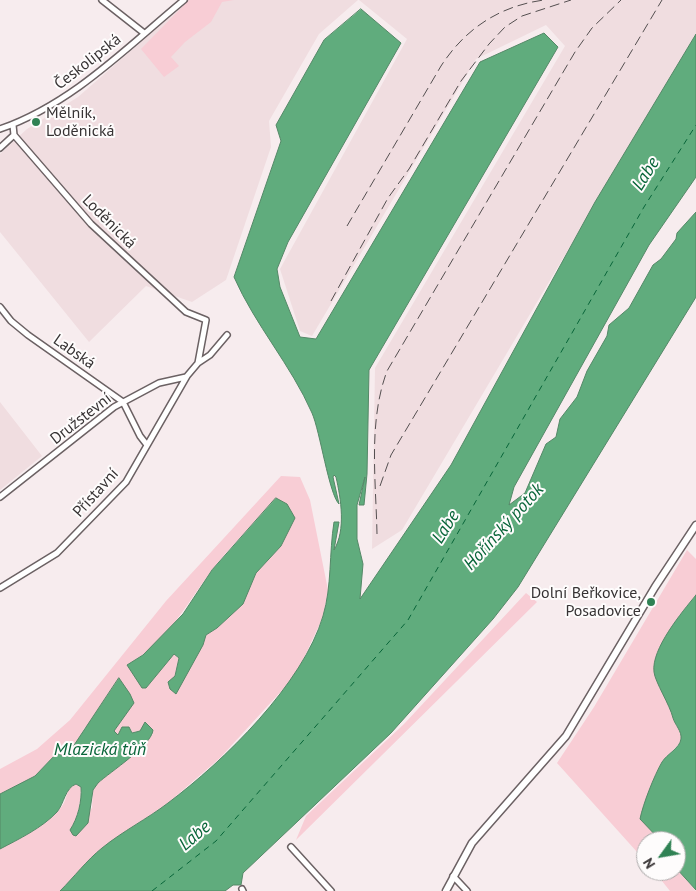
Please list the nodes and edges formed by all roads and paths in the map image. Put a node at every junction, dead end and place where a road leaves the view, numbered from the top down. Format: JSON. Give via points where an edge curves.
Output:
{"nodes":[{"id":1,"x":102,"y":0,"type":"edge"},
{"id":2,"x":184,"y":0,"type":"edge"},
{"id":3,"x":144,"y":33,"type":"junction"},
{"id":4,"x":13,"y":125,"type":"junction"},
{"id":5,"x":0,"y":129,"type":"edge"},
{"id":6,"x":14,"y":135,"type":"junction"},
{"id":7,"x":0,"y":148,"type":"edge"},
{"id":8,"x":0,"y":307,"type":"edge"},
{"id":9,"x":227,"y":335,"type":"dead end"},
{"id":10,"x":198,"y":363,"type":"junction"},
{"id":11,"x":186,"y":376,"type":"junction"},
{"id":12,"x":123,"y":402,"type":"junction"},
{"id":13,"x":147,"y":445,"type":"junction"},
{"id":14,"x":0,"y":497,"type":"edge"},
{"id":15,"x":696,"y":525,"type":"edge"},
{"id":16,"x":0,"y":588,"type":"edge"},
{"id":17,"x":292,"y":847,"type":"dead end"},
{"id":18,"x":452,"y":876,"type":"junction"},
{"id":19,"x":331,"y":891,"type":"edge"},
{"id":20,"x":446,"y":891,"type":"edge"},
{"id":21,"x":467,"y":891,"type":"edge"}],
"edges":[{"from":1,"to":3,"type":"street"},
{"from":2,"to":3,"type":"street","name":"Českolipská"},
{"from":3,"to":4,"type":"street","name":"Českolipská","via":[[81,87]]},
{"from":4,"to":5,"type":"street","name":"Českolipská"},
{"from":4,"to":6,"type":"street"},
{"from":6,"to":7,"type":"street"},
{"from":6,"to":10,"type":"street","name":"Loděnická","via":[[90,224],[186,312],[206,320]]},
{"from":8,"to":12,"type":"street","name":"Labská","via":[[28,335]]},
{"from":9,"to":10,"type":"street","name":"Přístavní","via":[[210,355]]},
{"from":10,"to":11,"type":"street","name":"Přístavní"},
{"from":11,"to":12,"type":"street","name":"Družstevní","via":[[159,383]]},
{"from":11,"to":13,"type":"street","name":"Přístavní"},
{"from":12,"to":13,"type":"street","name":"Labská"},
{"from":12,"to":14,"type":"street","name":"Družstevní"},
{"from":13,"to":16,"type":"street","name":"Přístavní","via":[[126,482],[58,553]]},
{"from":15,"to":18,"type":"street","via":[[566,736],[472,843]]},
{"from":17,"to":19,"type":"street"},
{"from":18,"to":20,"type":"street"},
{"from":18,"to":21,"type":"street"}]}
